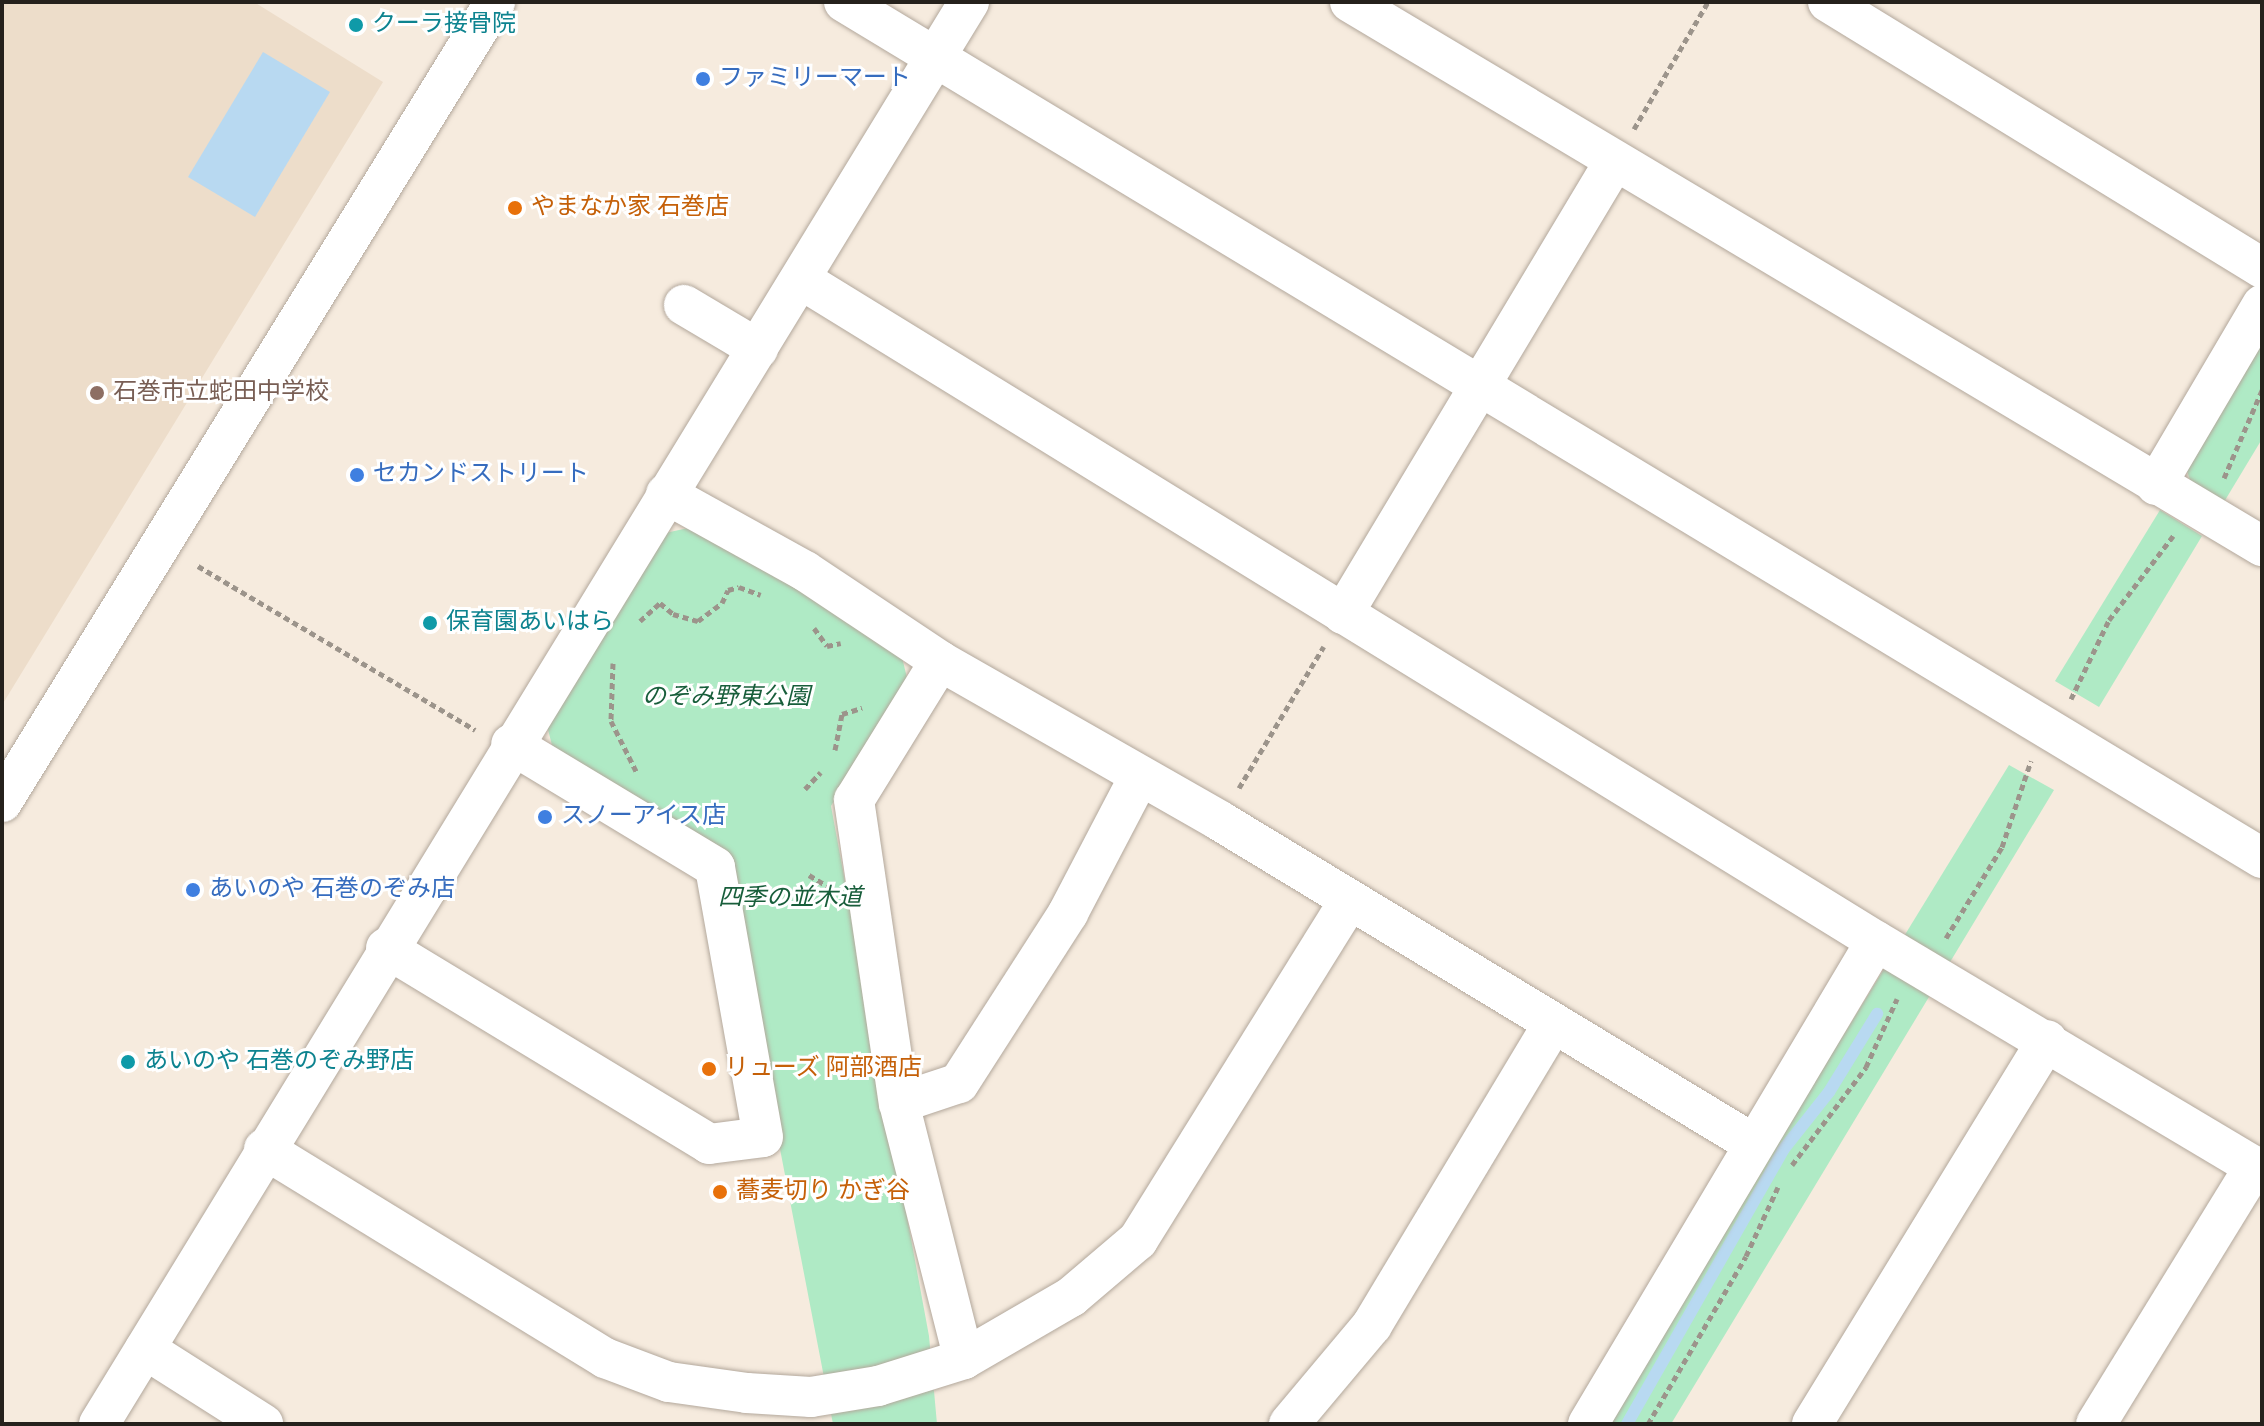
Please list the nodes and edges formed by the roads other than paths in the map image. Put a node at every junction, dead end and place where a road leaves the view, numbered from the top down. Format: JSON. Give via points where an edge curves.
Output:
{"nodes":[{"id":1,"x":495,"y":2,"type":"edge"},
{"id":2,"x":844,"y":2,"type":"edge"},
{"id":3,"x":969,"y":2,"type":"edge"},
{"id":4,"x":1350,"y":2,"type":"edge"},
{"id":5,"x":1828,"y":2,"type":"edge"},
{"id":6,"x":933,"y":60,"type":"junction"},
{"id":7,"x":1614,"y":162,"type":"junction"},
{"id":8,"x":2262,"y":268,"type":"edge"},
{"id":9,"x":802,"y":280,"type":"junction"},
{"id":10,"x":684,"y":305,"type":"dead end"},
{"id":11,"x":2262,"y":305,"type":"edge"},
{"id":12,"x":758,"y":349,"type":"junction"},
{"id":13,"x":1479,"y":388,"type":"junction"},
{"id":14,"x":2156,"y":485,"type":"junction"},
{"id":15,"x":666,"y":494,"type":"junction"},
{"id":16,"x":2262,"y":546,"type":"edge"},
{"id":17,"x":1343,"y":614,"type":"junction"},
{"id":18,"x":940,"y":661,"type":"junction"},
{"id":19,"x":497,"y":739,"type":"junction"},
{"id":20,"x":1139,"y":777,"type":"junction"},
{"id":21,"x":2,"y":802,"type":"edge"},
{"id":22,"x":2262,"y":858,"type":"edge"},
{"id":23,"x":1348,"y":903,"type":"junction"},
{"id":24,"x":1876,"y":941,"type":"junction"},
{"id":25,"x":386,"y":948,"type":"junction"},
{"id":26,"x":1553,"y":1024,"type":"junction"},
{"id":27,"x":2047,"y":1040,"type":"junction"},
{"id":28,"x":899,"y":1103,"type":"junction"},
{"id":29,"x":1752,"y":1143,"type":"junction"},
{"id":30,"x":264,"y":1149,"type":"junction"},
{"id":31,"x":2258,"y":1168,"type":"edge"},
{"id":32,"x":145,"y":1349,"type":"junction"},
{"id":33,"x":964,"y":1359,"type":"junction"},
{"id":34,"x":813,"y":1410,"type":"edge"},
{"id":35,"x":99,"y":1424,"type":"edge"},
{"id":36,"x":263,"y":1424,"type":"edge"},
{"id":37,"x":1289,"y":1424,"type":"edge"},
{"id":38,"x":1588,"y":1424,"type":"edge"},
{"id":39,"x":1812,"y":1424,"type":"edge"},
{"id":40,"x":2096,"y":1424,"type":"edge"}],
"edges":[{"from":1,"to":21,"type":"street"},
{"from":2,"to":6,"type":"street"},
{"from":3,"to":6,"type":"street"},
{"from":4,"to":7,"type":"street"},
{"from":5,"to":8,"type":"street"},
{"from":6,"to":9,"type":"street"},
{"from":6,"to":13,"type":"street"},
{"from":7,"to":13,"type":"street"},
{"from":7,"to":14,"type":"street"},
{"from":9,"to":12,"type":"street"},
{"from":9,"to":17,"type":"street"},
{"from":10,"to":12,"type":"street"},
{"from":11,"to":14,"type":"street"},
{"from":12,"to":15,"type":"street"},
{"from":13,"to":17,"type":"street"},
{"from":13,"to":22,"type":"street"},
{"from":14,"to":16,"type":"street"},
{"from":15,"to":18,"type":"street","via":[[805,571]]},
{"from":15,"to":19,"type":"street"},
{"from":17,"to":24,"type":"street"},
{"from":18,"to":20,"type":"street"},
{"from":18,"to":28,"type":"street","via":[[854,800]]},
{"from":19,"to":25,"type":"street"},
{"from":19,"to":25,"type":"street","via":[[715,867],[763,1137],[709,1144]]},
{"from":20,"to":23,"type":"street","via":[[1220,821]]},
{"from":20,"to":28,"type":"street","via":[[1068,913],[959,1083]]},
{"from":23,"to":26,"type":"street"},
{"from":23,"to":33,"type":"street","via":[[1138,1240],[1071,1297]]},
{"from":24,"to":27,"type":"street"},
{"from":24,"to":29,"type":"street"},
{"from":25,"to":30,"type":"street"},
{"from":26,"to":29,"type":"street"},
{"from":26,"to":37,"type":"street","via":[[1372,1325]]},
{"from":27,"to":31,"type":"street"},
{"from":27,"to":39,"type":"street"},
{"from":28,"to":33,"type":"street"},
{"from":29,"to":38,"type":"street"},
{"from":30,"to":32,"type":"street"},
{"from":30,"to":34,"type":"street","via":[[540,1323],[605,1358],[669,1382]]},
{"from":31,"to":40,"type":"street"},
{"from":32,"to":35,"type":"street"},
{"from":32,"to":36,"type":"street"},
{"from":33,"to":34,"type":"street"}]}
